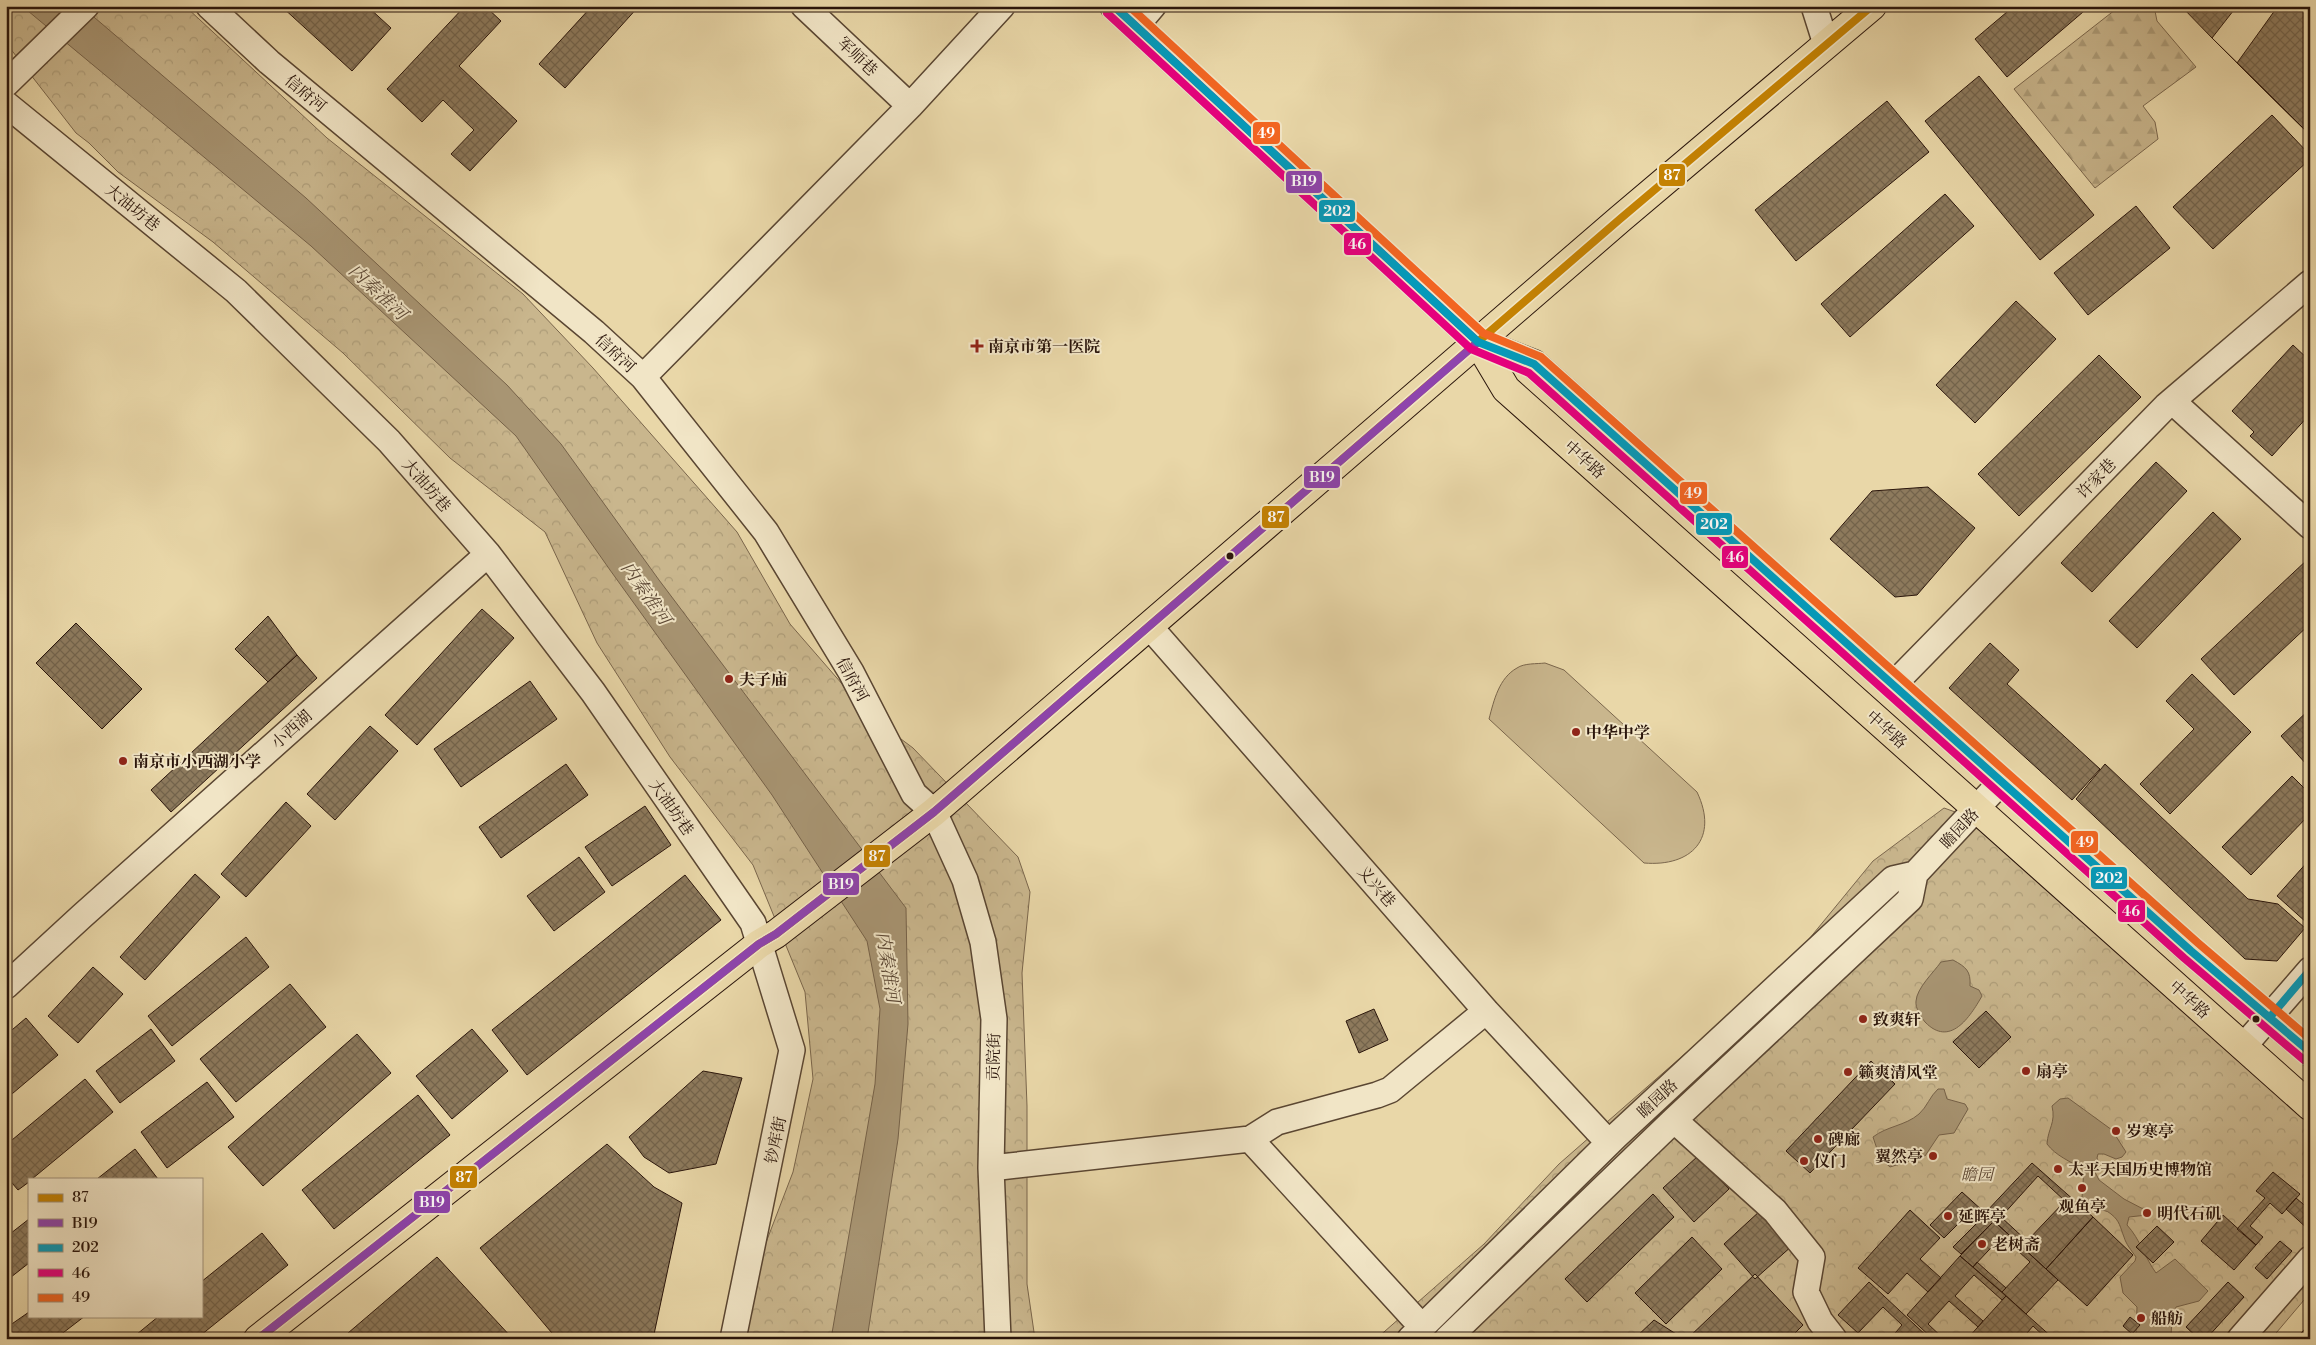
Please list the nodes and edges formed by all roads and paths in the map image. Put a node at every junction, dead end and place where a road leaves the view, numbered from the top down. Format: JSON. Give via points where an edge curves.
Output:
{"nodes":[{"id":1,"x":86,"y":6,"type":"edge"},
{"id":2,"x":209,"y":6,"type":"edge"},
{"id":3,"x":804,"y":6,"type":"edge"},
{"id":4,"x":1002,"y":6,"type":"edge"},
{"id":5,"x":1114,"y":6,"type":"edge"},
{"id":6,"x":1814,"y":6,"type":"edge"},
{"id":7,"x":1872,"y":6,"type":"edge"},
{"id":8,"x":1145,"y":16,"type":"edge"},
{"id":9,"x":1826,"y":44,"type":"junction"},
{"id":10,"x":14,"y":77,"type":"edge"},
{"id":11,"x":6,"y":104,"type":"edge"},
{"id":12,"x":910,"y":106,"type":"junction"},
{"id":13,"x":2310,"y":283,"type":"edge"},
{"id":14,"x":1478,"y":342,"type":"junction"},
{"id":15,"x":643,"y":377,"type":"junction"},
{"id":16,"x":2172,"y":401,"type":"junction"},
{"id":17,"x":2310,"y":526,"type":"edge"},
{"id":18,"x":488,"y":554,"type":"junction"},
{"id":19,"x":1149,"y":626,"type":"junction"},
{"id":20,"x":1894,"y":684,"type":"junction"},
{"id":21,"x":2002,"y":781,"type":"junction"},
{"id":22,"x":914,"y":794,"type":"joint"},
{"id":23,"x":934,"y":812,"type":"junction"},
{"id":24,"x":1916,"y":874,"type":"junction"},
{"id":25,"x":768,"y":939,"type":"junction"},
{"id":26,"x":2310,"y":970,"type":"edge"},
{"id":27,"x":6,"y":986,"type":"edge"},
{"id":28,"x":1486,"y":1011,"type":"junction"},
{"id":29,"x":2270,"y":1017,"type":"junction"},
{"id":30,"x":2244,"y":1047,"type":"junction"},
{"id":31,"x":2310,"y":1052,"type":"edge"},
{"id":32,"x":2310,"y":1106,"type":"edge"},
{"id":33,"x":1674,"y":1120,"type":"junction"},
{"id":34,"x":1250,"y":1139,"type":"junction"},
{"id":35,"x":1612,"y":1140,"type":"junction"},
{"id":36,"x":1635,"y":1158,"type":"junction"},
{"id":37,"x":1588,"y":1164,"type":"junction"},
{"id":38,"x":991,"y":1168,"type":"junction"},
{"id":39,"x":1607,"y":1185,"type":"junction"},
{"id":40,"x":2310,"y":1259,"type":"edge"},
{"id":41,"x":1416,"y":1333,"type":"edge"},
{"id":42,"x":258,"y":1339,"type":"edge"},
{"id":43,"x":733,"y":1339,"type":"edge"},
{"id":44,"x":998,"y":1339,"type":"edge"},
{"id":45,"x":1447,"y":1339,"type":"edge"},
{"id":46,"x":1834,"y":1339,"type":"edge"},
{"id":47,"x":2240,"y":1339,"type":"edge"}],
"edges":[{"from":1,"to":10,"type":"street"},
{"from":2,"to":15,"type":"street","name":"信府河","via":[[269,62],[594,332]]},
{"from":3,"to":12,"type":"street","name":"军师巷"},
{"from":4,"to":12,"type":"street"},
{"from":5,"to":8,"type":"main road","name":"中华路"},
{"from":6,"to":9,"type":"street"},
{"from":7,"to":9,"type":"main road"},
{"from":8,"to":14,"type":"main road","name":"中华路"},
{"from":9,"to":14,"type":"main road"},
{"from":11,"to":18,"type":"street","name":"大油坊巷","via":[[236,291],[388,442]]},
{"from":12,"to":15,"type":"street"},
{"from":13,"to":16,"type":"street","name":"许家巷"},
{"from":14,"to":19,"type":"main road"},
{"from":14,"to":20,"type":"main road","name":"中华路","via":[[1534,364]]},
{"from":14,"to":30,"type":"main road","name":"中华路","via":[[1506,388]]},
{"from":15,"to":22,"type":"street","name":"信府河","via":[[766,532],[851,672]]},
{"from":16,"to":17,"type":"street"},
{"from":16,"to":20,"type":"street","name":"许家巷"},
{"from":18,"to":25,"type":"street","name":"大油坊巷","via":[[609,716],[753,923]]},
{"from":18,"to":27,"type":"street","name":"小西湖"},
{"from":19,"to":23,"type":"main road"},
{"from":19,"to":28,"type":"street","name":"义兴巷"},
{"from":20,"to":21,"type":"main road","name":"中华路"},
{"from":21,"to":24,"type":"street","name":"瞻园路"},
{"from":21,"to":29,"type":"main road","name":"中华路"},
{"from":22,"to":23,"type":"street","name":"贡院街"},
{"from":23,"to":25,"type":"main road"},
{"from":23,"to":38,"type":"street","name":"贡院街","via":[[965,880],[983,942],[994,1019]]},
{"from":24,"to":33,"type":"street","name":"瞻园路","via":[[1910,899]]},
{"from":24,"to":35,"type":"street","name":"瞻园路","via":[[1893,879]]},
{"from":25,"to":42,"type":"main road"},
{"from":25,"to":43,"type":"street","name":"钞库街","via":[[792,1050]]},
{"from":26,"to":29,"type":"street"},
{"from":28,"to":34,"type":"street","via":[[1390,1090],[1277,1122]]},
{"from":28,"to":35,"type":"street","name":"义兴巷"},
{"from":29,"to":30,"type":"street"},
{"from":29,"to":31,"type":"main road","name":"中华路"},
{"from":30,"to":32,"type":"main road","name":"中华路"},
{"from":33,"to":36,"type":"street","name":"瞻园路"},
{"from":33,"to":46,"type":"street","via":[[1774,1211],[1812,1257],[1806,1292],[1820,1321]]},
{"from":34,"to":38,"type":"street"},
{"from":34,"to":41,"type":"street"},
{"from":35,"to":36,"type":"street","via":[[1611,1150],[1616,1158],[1623,1162]]},
{"from":35,"to":37,"type":"street","name":"瞻园路"},
{"from":36,"to":39,"type":"street","name":"瞻园路"},
{"from":37,"to":39,"type":"street","via":[[1599,1161],[1607,1165],[1612,1177]]},
{"from":37,"to":41,"type":"street","name":"瞻园路"},
{"from":38,"to":44,"type":"street","name":"贡院街"},
{"from":39,"to":45,"type":"street","name":"瞻园路"},
{"from":40,"to":47,"type":"street"}]}
